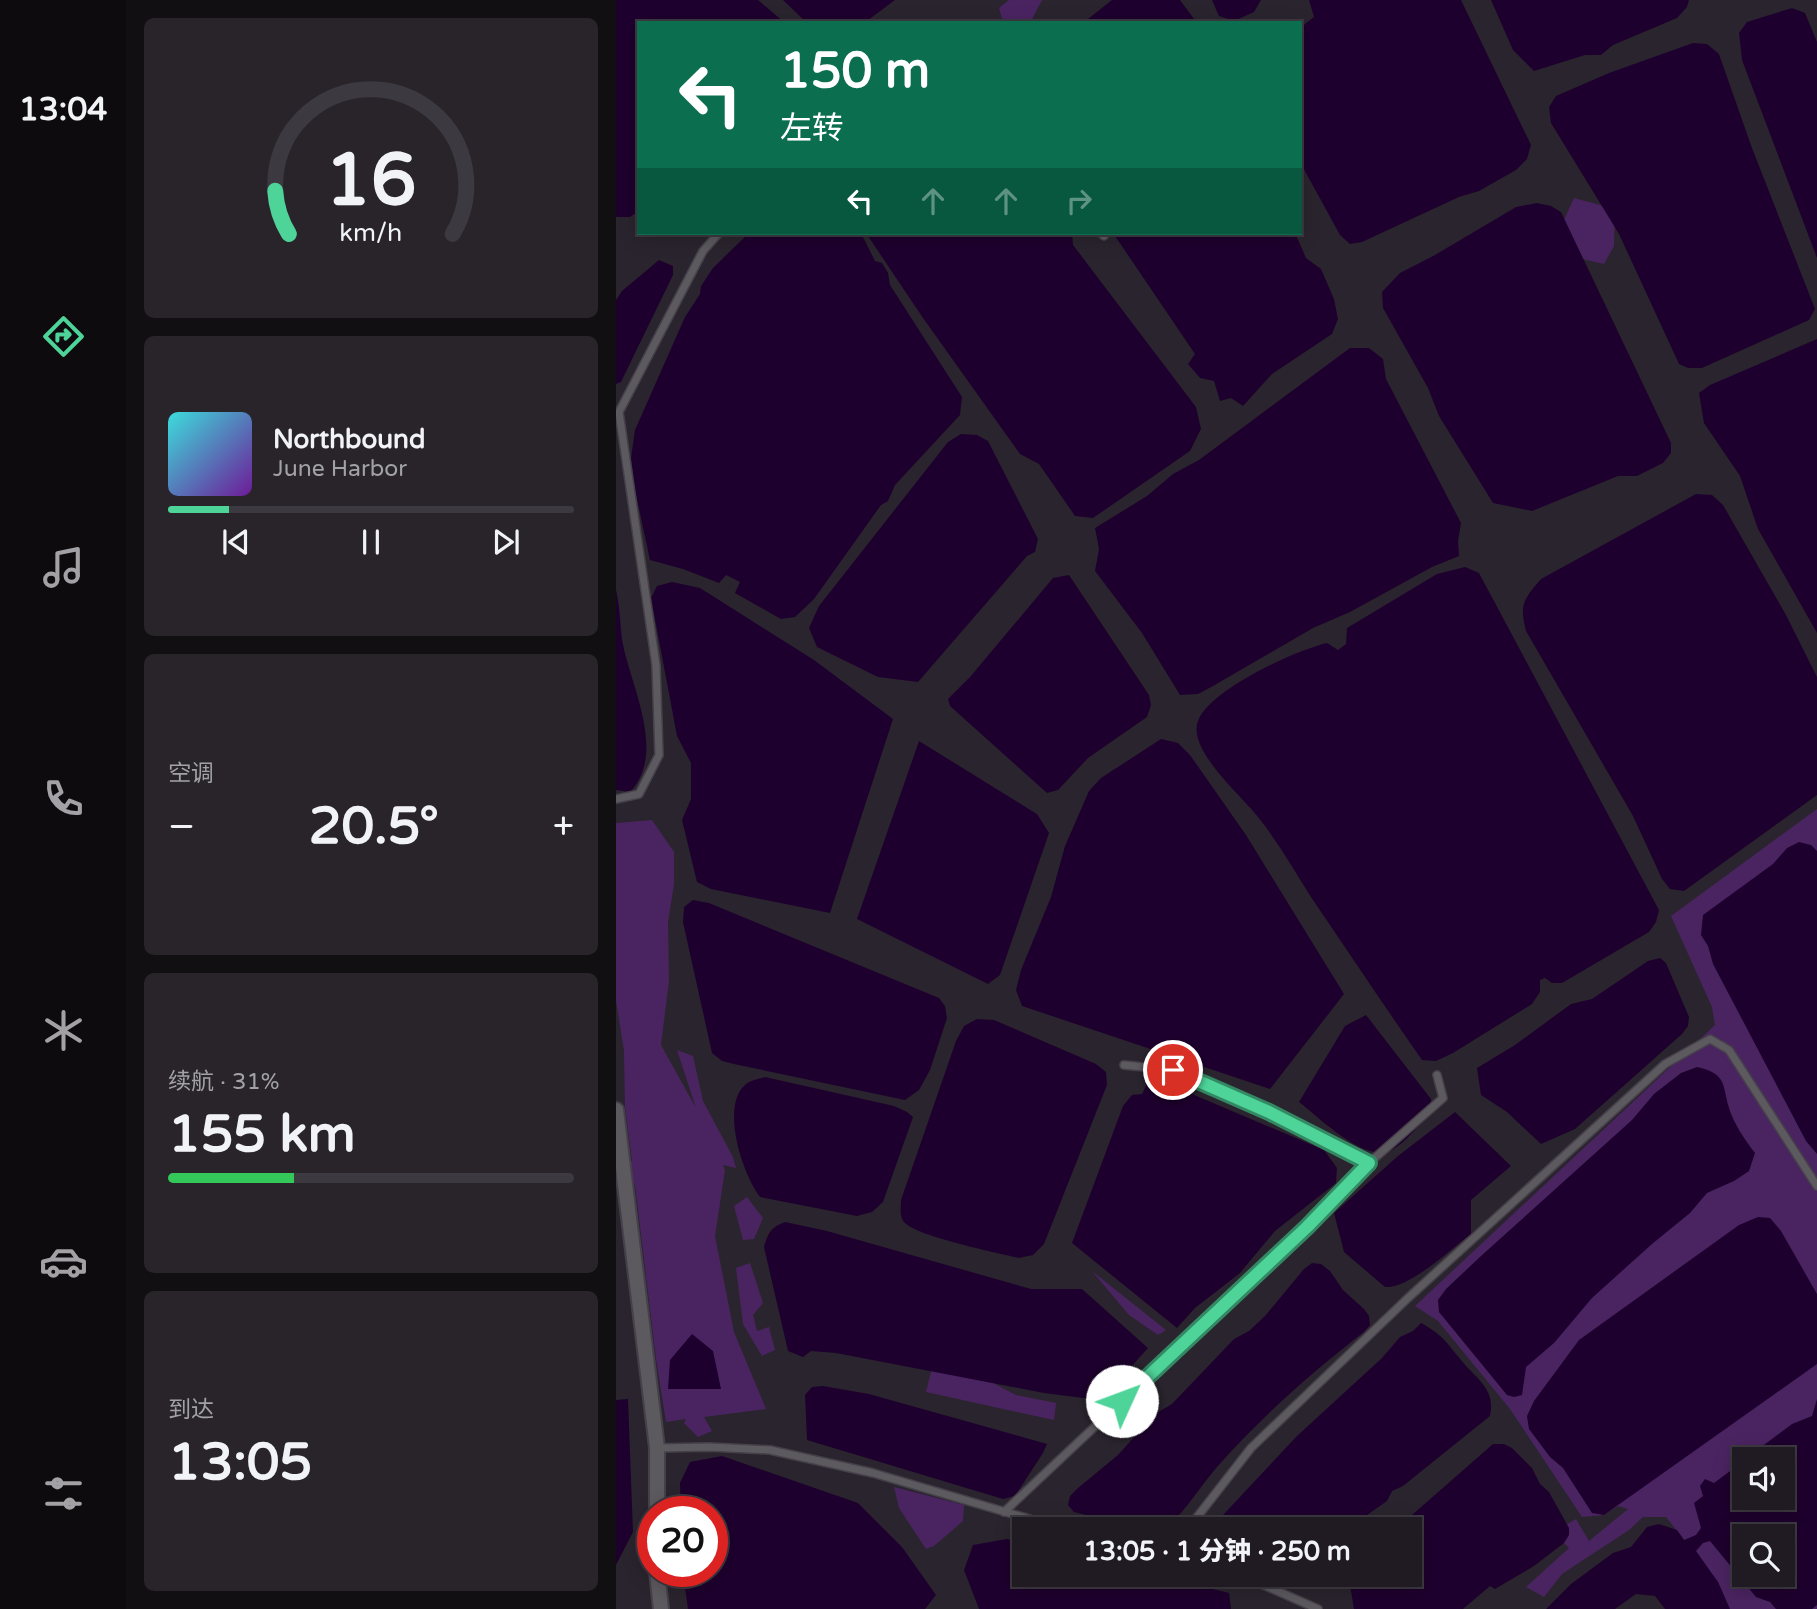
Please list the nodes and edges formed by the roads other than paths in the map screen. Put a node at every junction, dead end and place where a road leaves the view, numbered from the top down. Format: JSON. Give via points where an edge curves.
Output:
{"nodes":[{"id":1,"x":717,"y":235,"type":"edge"},
{"id":2,"x":616,"y":799,"type":"edge"},
{"id":3,"x":1124,"y":1065,"type":"dead end"},
{"id":4,"x":1437,"y":1075,"type":"dead end"},
{"id":5,"x":616,"y":1111,"type":"edge"},
{"id":6,"x":1369,"y":1163,"type":"junction"},
{"id":7,"x":1817,"y":1186,"type":"edge"},
{"id":8,"x":656,"y":1448,"type":"junction"},
{"id":9,"x":657,"y":1496,"type":"edge"},
{"id":10,"x":1004,"y":1512,"type":"junction"},
{"id":11,"x":1022,"y":1517,"type":"edge"},
{"id":12,"x":1197,"y":1517,"type":"edge"},
{"id":13,"x":659,"y":1587,"type":"edge"},
{"id":14,"x":1268,"y":1587,"type":"edge"},
{"id":15,"x":661,"y":1609,"type":"edge"},
{"id":16,"x":1318,"y":1609,"type":"edge"}],
"edges":[{"from":1,"to":2,"type":"lane","via":[[703,251],[620,412],[656,665],[659,755],[639,794]]},
{"from":3,"to":6,"type":"lane","via":[[1173,1070]]},
{"from":4,"to":6,"type":"lane","via":[[1443,1098]]},
{"from":5,"to":8,"type":"street"},
{"from":6,"to":10,"type":"lane"},
{"from":7,"to":12,"type":"lane","via":[[1729,1050],[1710,1038],[1665,1064],[1408,1298],[1251,1448]]},
{"from":8,"to":9,"type":"street"},
{"from":8,"to":10,"type":"lane","via":[[770,1450],[873,1473]]},
{"from":10,"to":11,"type":"lane"},
{"from":13,"to":15,"type":"street"},
{"from":14,"to":16,"type":"lane"}]}
